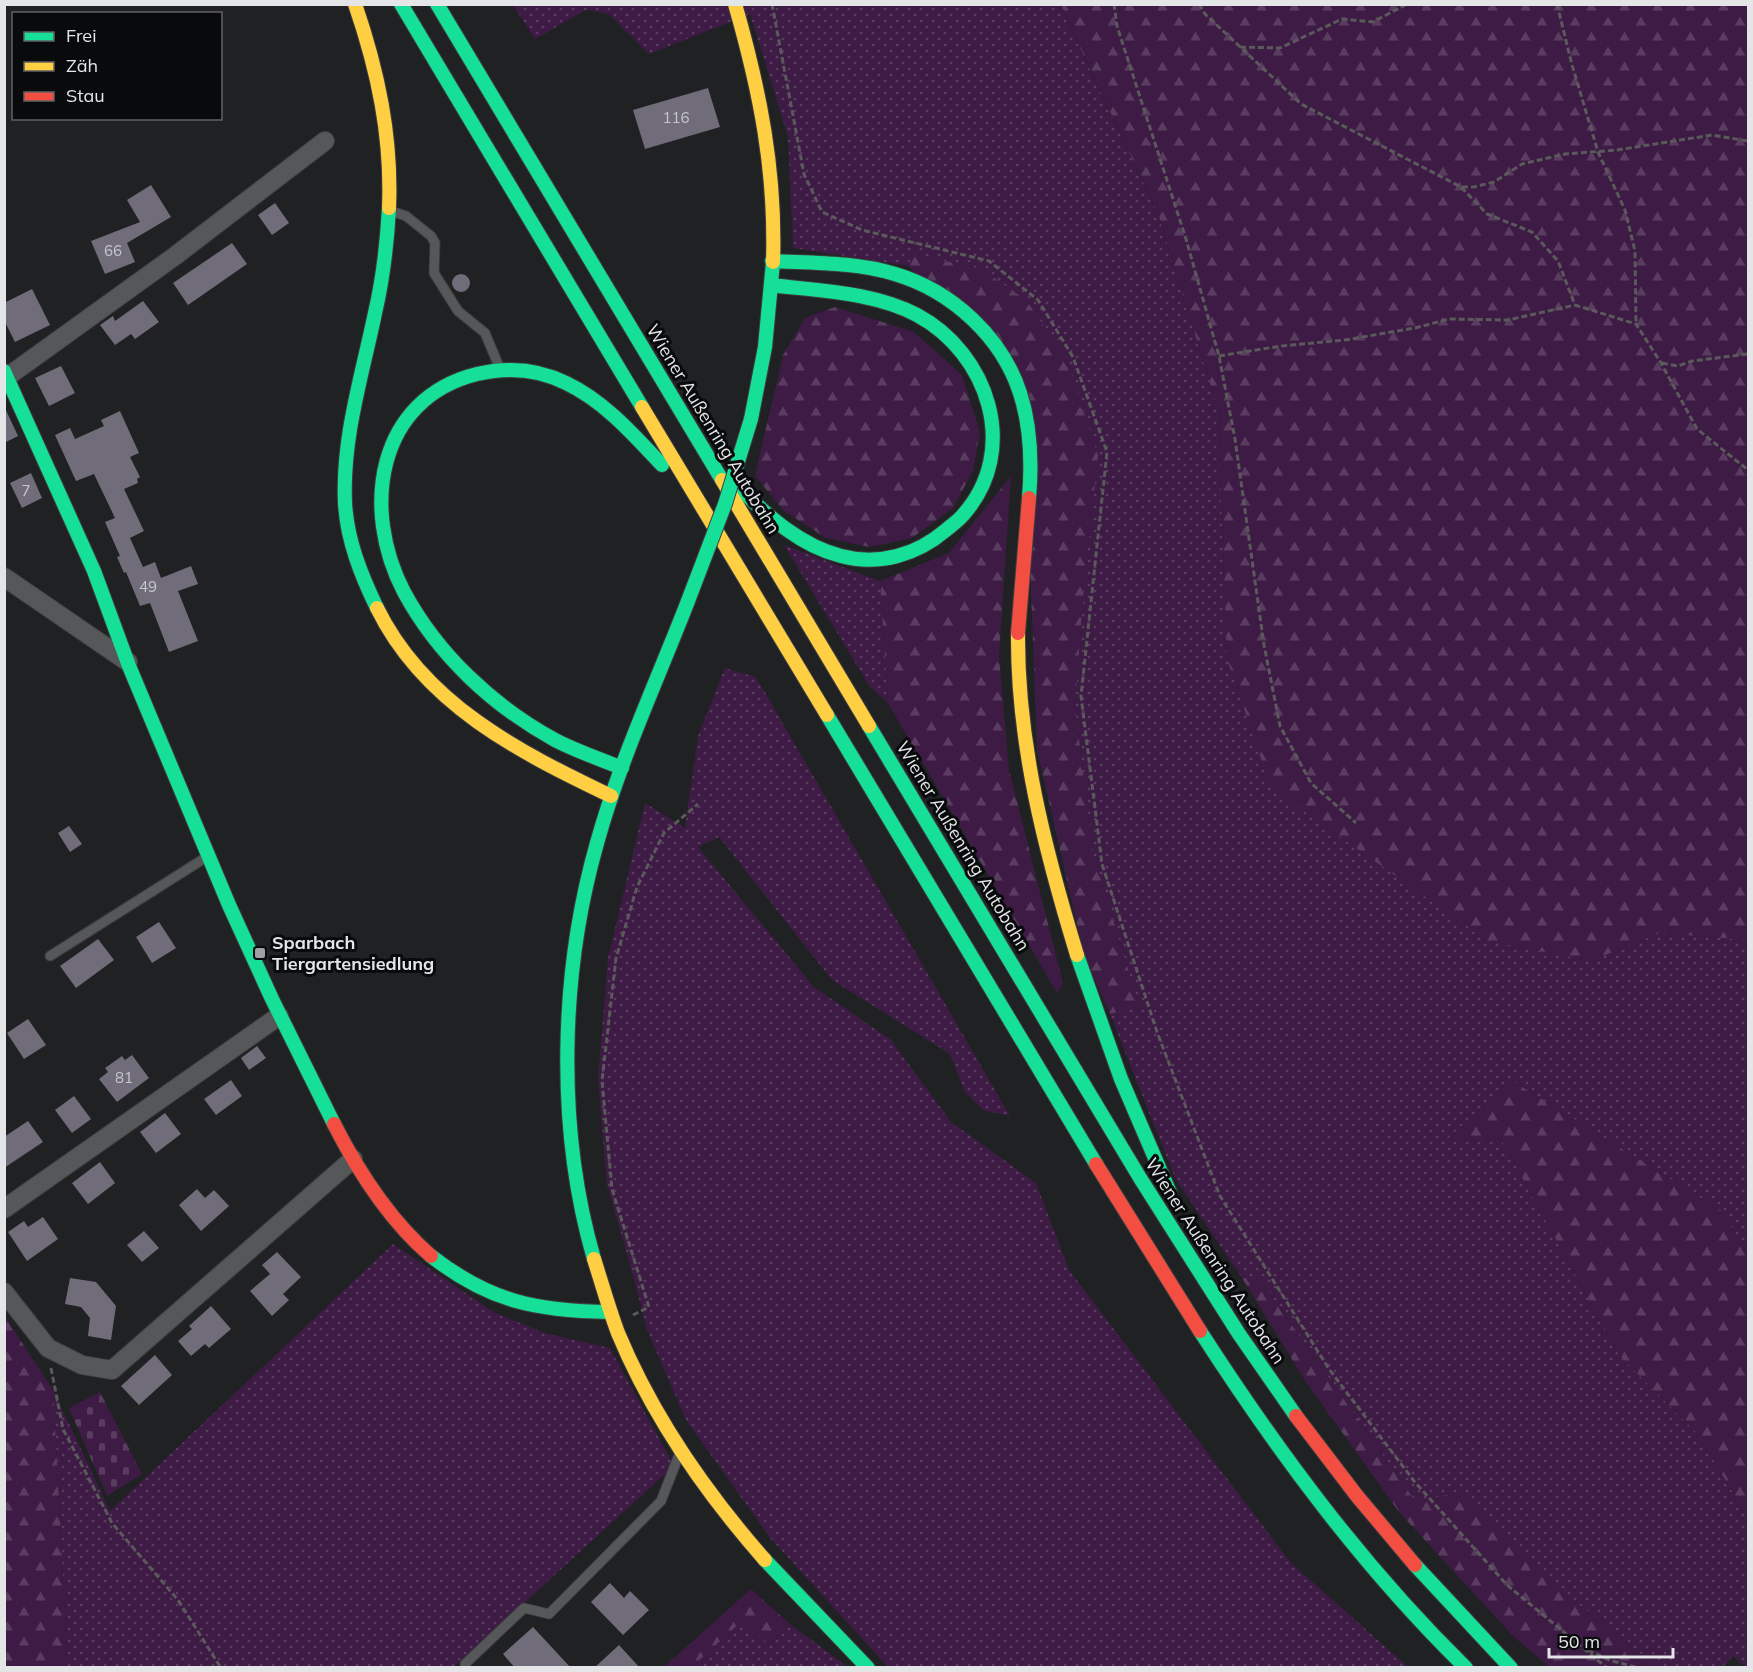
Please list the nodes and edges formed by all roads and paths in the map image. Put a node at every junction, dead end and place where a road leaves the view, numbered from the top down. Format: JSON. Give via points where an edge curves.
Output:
{"nodes":[{"id":1,"x":355,"y":4,"type":"edge"},
{"id":2,"x":401,"y":4,"type":"edge"},
{"id":3,"x":437,"y":4,"type":"edge"},
{"id":4,"x":735,"y":4,"type":"edge"},
{"id":5,"x":772,"y":4,"type":"edge"},
{"id":6,"x":1114,"y":4,"type":"edge"},
{"id":7,"x":1199,"y":4,"type":"edge"},
{"id":8,"x":1407,"y":4,"type":"edge"},
{"id":9,"x":1557,"y":4,"type":"edge"},
{"id":10,"x":1240,"y":47,"type":"junction"},
{"id":11,"x":325,"y":141,"type":"dead end"},
{"id":12,"x":1749,"y":141,"type":"edge"},
{"id":13,"x":1598,"y":152,"type":"junction"},
{"id":14,"x":1461,"y":187,"type":"junction"},
{"id":15,"x":390,"y":210,"type":"junction"},
{"id":16,"x":772,"y":261,"type":"junction"},
{"id":17,"x":771,"y":285,"type":"junction"},
{"id":18,"x":1575,"y":305,"type":"junction"},
{"id":19,"x":1636,"y":324,"type":"junction"},
{"id":20,"x":1749,"y":354,"type":"edge"},
{"id":21,"x":1219,"y":356,"type":"junction"},
{"id":22,"x":1661,"y":363,"type":"junction"},
{"id":23,"x":500,"y":369,"type":"junction"},
{"id":24,"x":6,"y":374,"type":"edge"},
{"id":25,"x":714,"y":464,"type":"junction"},
{"id":26,"x":1749,"y":470,"type":"edge"},
{"id":27,"x":700,"y":506,"type":"junction"},
{"id":28,"x":4,"y":576,"type":"edge"},
{"id":29,"x":128,"y":662,"type":"junction"},
{"id":30,"x":622,"y":768,"type":"junction"},
{"id":31,"x":611,"y":796,"type":"junction"},
{"id":32,"x":698,"y":804,"type":"dead end"},
{"id":33,"x":1356,"y":823,"type":"dead end"},
{"id":34,"x":206,"y":856,"type":"junction"},
{"id":35,"x":50,"y":956,"type":"dead end"},
{"id":36,"x":279,"y":1016,"type":"junction"},
{"id":37,"x":353,"y":1159,"type":"junction"},
{"id":38,"x":4,"y":1209,"type":"edge"},
{"id":39,"x":4,"y":1292,"type":"edge"},
{"id":40,"x":1219,"y":1304,"type":"junction"},
{"id":41,"x":610,"y":1312,"type":"junction"},
{"id":42,"x":48,"y":1348,"type":"junction"},
{"id":43,"x":681,"y":1450,"type":"junction"},
{"id":44,"x":1581,"y":1646,"type":"junction"},
{"id":45,"x":465,"y":1664,"type":"dead end"},
{"id":46,"x":221,"y":1668,"type":"edge"},
{"id":47,"x":868,"y":1668,"type":"edge"},
{"id":48,"x":1466,"y":1668,"type":"edge"},
{"id":49,"x":1511,"y":1668,"type":"edge"},
{"id":50,"x":1606,"y":1668,"type":"edge"},
{"id":51,"x":1639,"y":1668,"type":"edge"}],
"edges":[{"from":1,"to":15,"type":"main road","via":[[379,84],[388,138]]},
{"from":2,"to":27,"type":"main road"},
{"from":3,"to":25,"type":"main road","name":"Wiener Außenring Autobahn"},
{"from":4,"to":16,"type":"main road","via":[[752,62],[767,138]]},
{"from":5,"to":44,"type":"path","via":[[804,174],[822,212],[862,230],[989,261],[1038,300],[1073,357],[1107,452],[1081,696],[1102,864],[1157,1032],[1220,1196],[1329,1369],[1414,1481],[1507,1585]]},
{"from":6,"to":21,"type":"path","via":[[1117,26],[1186,239]]},
{"from":7,"to":10,"type":"path"},
{"from":8,"to":10,"type":"path","via":[[1373,21],[1342,19],[1280,48]]},
{"from":9,"to":13,"type":"path"},
{"from":10,"to":14,"type":"path","via":[[1301,104]]},
{"from":11,"to":24,"type":"street","via":[[175,256]]},
{"from":12,"to":13,"type":"path","via":[[1712,135]]},
{"from":13,"to":14,"type":"path","via":[[1565,154],[1522,164],[1494,182]]},
{"from":13,"to":19,"type":"path","via":[[1625,210],[1635,251]]},
{"from":14,"to":18,"type":"path","via":[[1487,214],[1532,232],[1558,261]]},
{"from":15,"to":23,"type":"lane","via":[[406,216],[435,243],[434,273],[458,311],[485,333]]},
{"from":15,"to":31,"type":"main road","via":[[386,259],[344,467],[345,501],[357,565],[387,628],[409,657],[458,707],[521,752]]},
{"from":16,"to":17,"type":"main road"},
{"from":16,"to":40,"type":"main road","via":[[875,269],[902,276],[946,297],[988,336],[1018,390],[1026,420],[1031,489],[1020,599],[1019,686],[1044,840],[1093,1008]]},
{"from":17,"to":25,"type":"main road","via":[[893,306],[937,328],[972,365],[991,407],[994,432],[987,478],[963,518],[927,546],[888,559],[864,560],[840,556],[793,534]]},
{"from":17,"to":30,"type":"main road","bridge":true,"via":[[765,349],[751,419],[725,504]]},
{"from":18,"to":19,"type":"path"},
{"from":18,"to":21,"type":"path","via":[[1508,320],[1449,319],[1345,340]]},
{"from":19,"to":22,"type":"path"},
{"from":20,"to":22,"type":"path","via":[[1678,366]]},
{"from":21,"to":33,"type":"path","via":[[1280,726],[1311,783]]},
{"from":22,"to":26,"type":"path","via":[[1697,429]]},
{"from":23,"to":27,"type":"main road","via":[[524,369],[548,376],[597,402]]},
{"from":23,"to":30,"type":"main road","via":[[455,380],[418,404],[403,421],[392,441],[380,486],[387,547],[407,596],[441,647],[464,672],[520,720],[556,741]]},
{"from":24,"to":29,"type":"main road","via":[[95,573]]},
{"from":25,"to":40,"type":"main road","name":"Wiener Außenring Autobahn"},
{"from":27,"to":48,"type":"main road","via":[[1185,1307],[1329,1515],[1416,1618]]},
{"from":28,"to":29,"type":"street"},
{"from":29,"to":34,"type":"main road"},
{"from":30,"to":31,"type":"main road"},
{"from":31,"to":41,"type":"main road","via":[[594,853],[572,957],[567,1075],[571,1141],[580,1196]]},
{"from":32,"to":41,"type":"path","via":[[664,833],[637,887],[616,958],[602,1081],[612,1189],[649,1307],[632,1315]]},
{"from":34,"to":35,"type":"lane"},
{"from":34,"to":36,"type":"main road"},
{"from":36,"to":37,"type":"main road"},
{"from":36,"to":38,"type":"street"},
{"from":37,"to":41,"type":"main road","via":[[404,1229],[459,1277],[486,1292],[544,1309]]},
{"from":37,"to":42,"type":"street","via":[[112,1370],[82,1365]]},
{"from":39,"to":42,"type":"street"},
{"from":40,"to":49,"type":"main road","name":"Wiener Außenring Autobahn","via":[[1356,1497]]},
{"from":41,"to":43,"type":"main road","via":[[651,1400]]},
{"from":42,"to":46,"type":"path","via":[[63,1429],[112,1523],[178,1600]]},
{"from":43,"to":45,"type":"lane","via":[[661,1501],[549,1614],[524,1608]]},
{"from":43,"to":47,"type":"main road","via":[[759,1553]]},
{"from":44,"to":50,"type":"path"},
{"from":44,"to":51,"type":"path","via":[[1609,1660]]}]}
